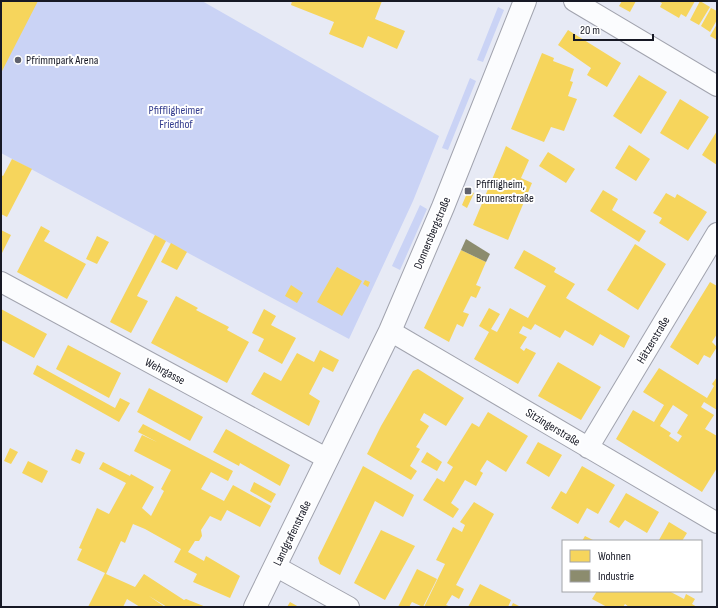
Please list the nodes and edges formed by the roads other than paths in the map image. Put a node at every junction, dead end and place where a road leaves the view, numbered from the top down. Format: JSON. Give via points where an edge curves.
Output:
{"nodes":[{"id":1,"x":525,"y":1,"type":"edge"},
{"id":2,"x":574,"y":1,"type":"edge"},
{"id":3,"x":717,"y":86,"type":"edge"},
{"id":4,"x":717,"y":232,"type":"edge"},
{"id":5,"x":1,"y":282,"type":"edge"},
{"id":6,"x":390,"y":331,"type":"junction"},
{"id":7,"x":588,"y":448,"type":"junction"},
{"id":8,"x":328,"y":460,"type":"junction"},
{"id":9,"x":717,"y":523,"type":"edge"},
{"id":10,"x":275,"y":566,"type":"junction"},
{"id":11,"x":255,"y":607,"type":"edge"},
{"id":12,"x":349,"y":607,"type":"edge"}],
"edges":[{"from":1,"to":6,"type":"street","name":"Donnersbergstraße","via":[[444,206]]},
{"from":2,"to":3,"type":"street"},
{"from":4,"to":7,"type":"street","name":"Hätzerstraße"},
{"from":5,"to":8,"type":"street","name":"Wehrgasse"},
{"from":6,"to":7,"type":"street","name":"Sitzingerstraße"},
{"from":6,"to":8,"type":"street","name":"Donnersbergstraße"},
{"from":7,"to":9,"type":"street","name":"Sitzingerstraße"},
{"from":8,"to":10,"type":"street","name":"Landgrafenstraße"},
{"from":10,"to":11,"type":"street","name":"Landgrafenstraße"},
{"from":10,"to":12,"type":"street"}]}
